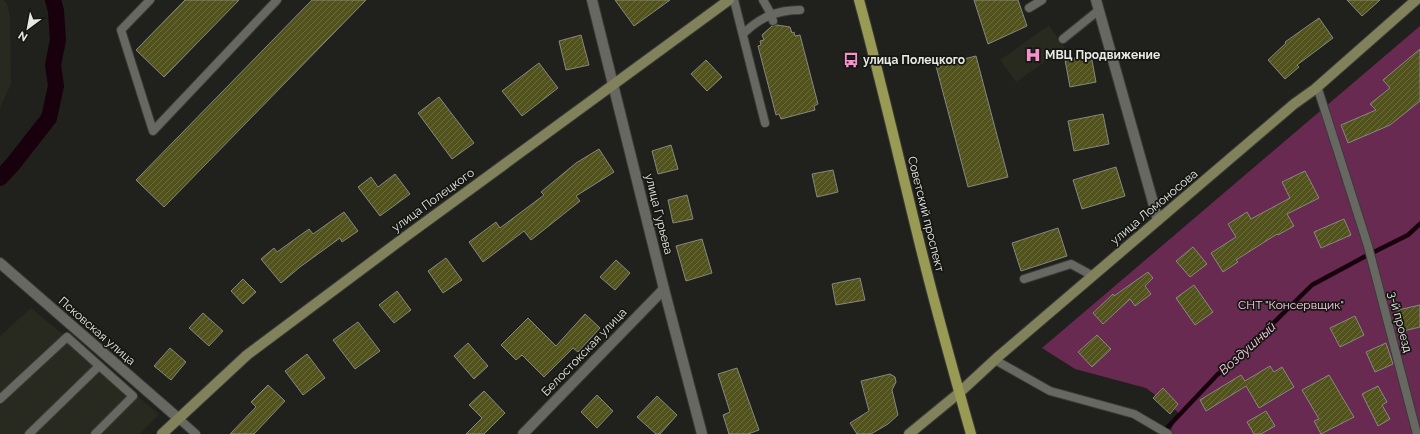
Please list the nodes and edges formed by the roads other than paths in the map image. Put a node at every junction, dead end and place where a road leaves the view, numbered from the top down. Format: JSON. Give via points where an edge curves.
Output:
{"nodes":[{"id":1,"x":150,"y":0,"type":"edge"},
{"id":2,"x":277,"y":0,"type":"edge"},
{"id":3,"x":592,"y":0,"type":"edge"},
{"id":4,"x":729,"y":0,"type":"edge"},
{"id":5,"x":734,"y":0,"type":"edge"},
{"id":6,"x":762,"y":0,"type":"edge"},
{"id":7,"x":859,"y":0,"type":"edge"},
{"id":8,"x":1042,"y":0,"type":"edge"},
{"id":9,"x":1416,"y":0,"type":"edge"},
{"id":10,"x":1098,"y":5,"type":"edge"},
{"id":11,"x":1029,"y":8,"type":"dead end"},
{"id":12,"x":800,"y":10,"type":"dead end"},
{"id":13,"x":772,"y":18,"type":"junction"},
{"id":14,"x":743,"y":34,"type":"junction"},
{"id":15,"x":1063,"y":39,"type":"dead end"},
{"id":16,"x":614,"y":85,"type":"junction"},
{"id":17,"x":1317,"y":86,"type":"junction"},
{"id":18,"x":765,"y":123,"type":"dead end"},
{"id":19,"x":1158,"y":220,"type":"junction"},
{"id":20,"x":0,"y":264,"type":"edge"},
{"id":21,"x":1093,"y":276,"type":"junction"},
{"id":22,"x":1024,"y":279,"type":"dead end"},
{"id":23,"x":664,"y":289,"type":"junction"},
{"id":24,"x":995,"y":360,"type":"junction"},
{"id":25,"x":99,"y":366,"type":"junction"},
{"id":26,"x":959,"y":393,"type":"junction"},
{"id":27,"x":0,"y":399,"type":"edge"},
{"id":28,"x":178,"y":418,"type":"junction"},
{"id":29,"x":29,"y":434,"type":"edge"},
{"id":30,"x":95,"y":434,"type":"edge"},
{"id":31,"x":162,"y":434,"type":"edge"},
{"id":32,"x":196,"y":434,"type":"edge"},
{"id":33,"x":523,"y":434,"type":"edge"},
{"id":34,"x":702,"y":434,"type":"edge"},
{"id":35,"x":909,"y":434,"type":"edge"},
{"id":36,"x":971,"y":434,"type":"edge"},
{"id":37,"x":1168,"y":434,"type":"edge"},
{"id":38,"x":1417,"y":434,"type":"edge"}],
"edges":[{"from":1,"to":2,"type":"lane","via":[[121,30],[153,131]]},
{"from":3,"to":16,"type":"street","name":"улица Гурьева"},
{"from":4,"to":16,"type":"street","name":"улица Полецкого"},
{"from":5,"to":14,"type":"lane"},
{"from":6,"to":13,"type":"lane"},
{"from":7,"to":26,"type":"main road","name":"Советский проспект"},
{"from":8,"to":11,"type":"lane"},
{"from":9,"to":17,"type":"street","name":"улица Ломоносова"},
{"from":10,"to":15,"type":"lane"},
{"from":10,"to":19,"type":"street"},
{"from":12,"to":13,"type":"lane","via":[[789,10]]},
{"from":13,"to":14,"type":"lane","via":[[759,20]]},
{"from":14,"to":18,"type":"lane"},
{"from":16,"to":23,"type":"street","name":"улица Гурьева"},
{"from":16,"to":28,"type":"street","name":"улица Полецкого","via":[[247,355]]},
{"from":17,"to":19,"type":"street","name":"улица Ломоносова"},
{"from":17,"to":38,"type":"lane","name":"3-й проезд","via":[[1368,246]]},
{"from":19,"to":21,"type":"street","name":"улица Ломоносова"},
{"from":20,"to":28,"type":"street","name":"Псковская улица"},
{"from":21,"to":22,"type":"lane","via":[[1071,264]]},
{"from":21,"to":24,"type":"street","name":"улица Ломоносова"},
{"from":23,"to":33,"type":"street","name":"Белостокская улица"},
{"from":23,"to":34,"type":"street","name":"улица Гурьева"},
{"from":24,"to":26,"type":"street","name":"улица Ломоносова"},
{"from":24,"to":37,"type":"lane","via":[[1050,391],[1134,414]]},
{"from":25,"to":27,"type":"lane","via":[[67,337]]},
{"from":25,"to":29,"type":"lane"},
{"from":25,"to":30,"type":"lane","via":[[133,396]]},
{"from":26,"to":35,"type":"street","name":"улица Ломоносова"},
{"from":26,"to":36,"type":"main road","name":"Советский проспект"},
{"from":28,"to":31,"type":"street","name":"улица Полецкого"},
{"from":28,"to":32,"type":"lane"}]}
